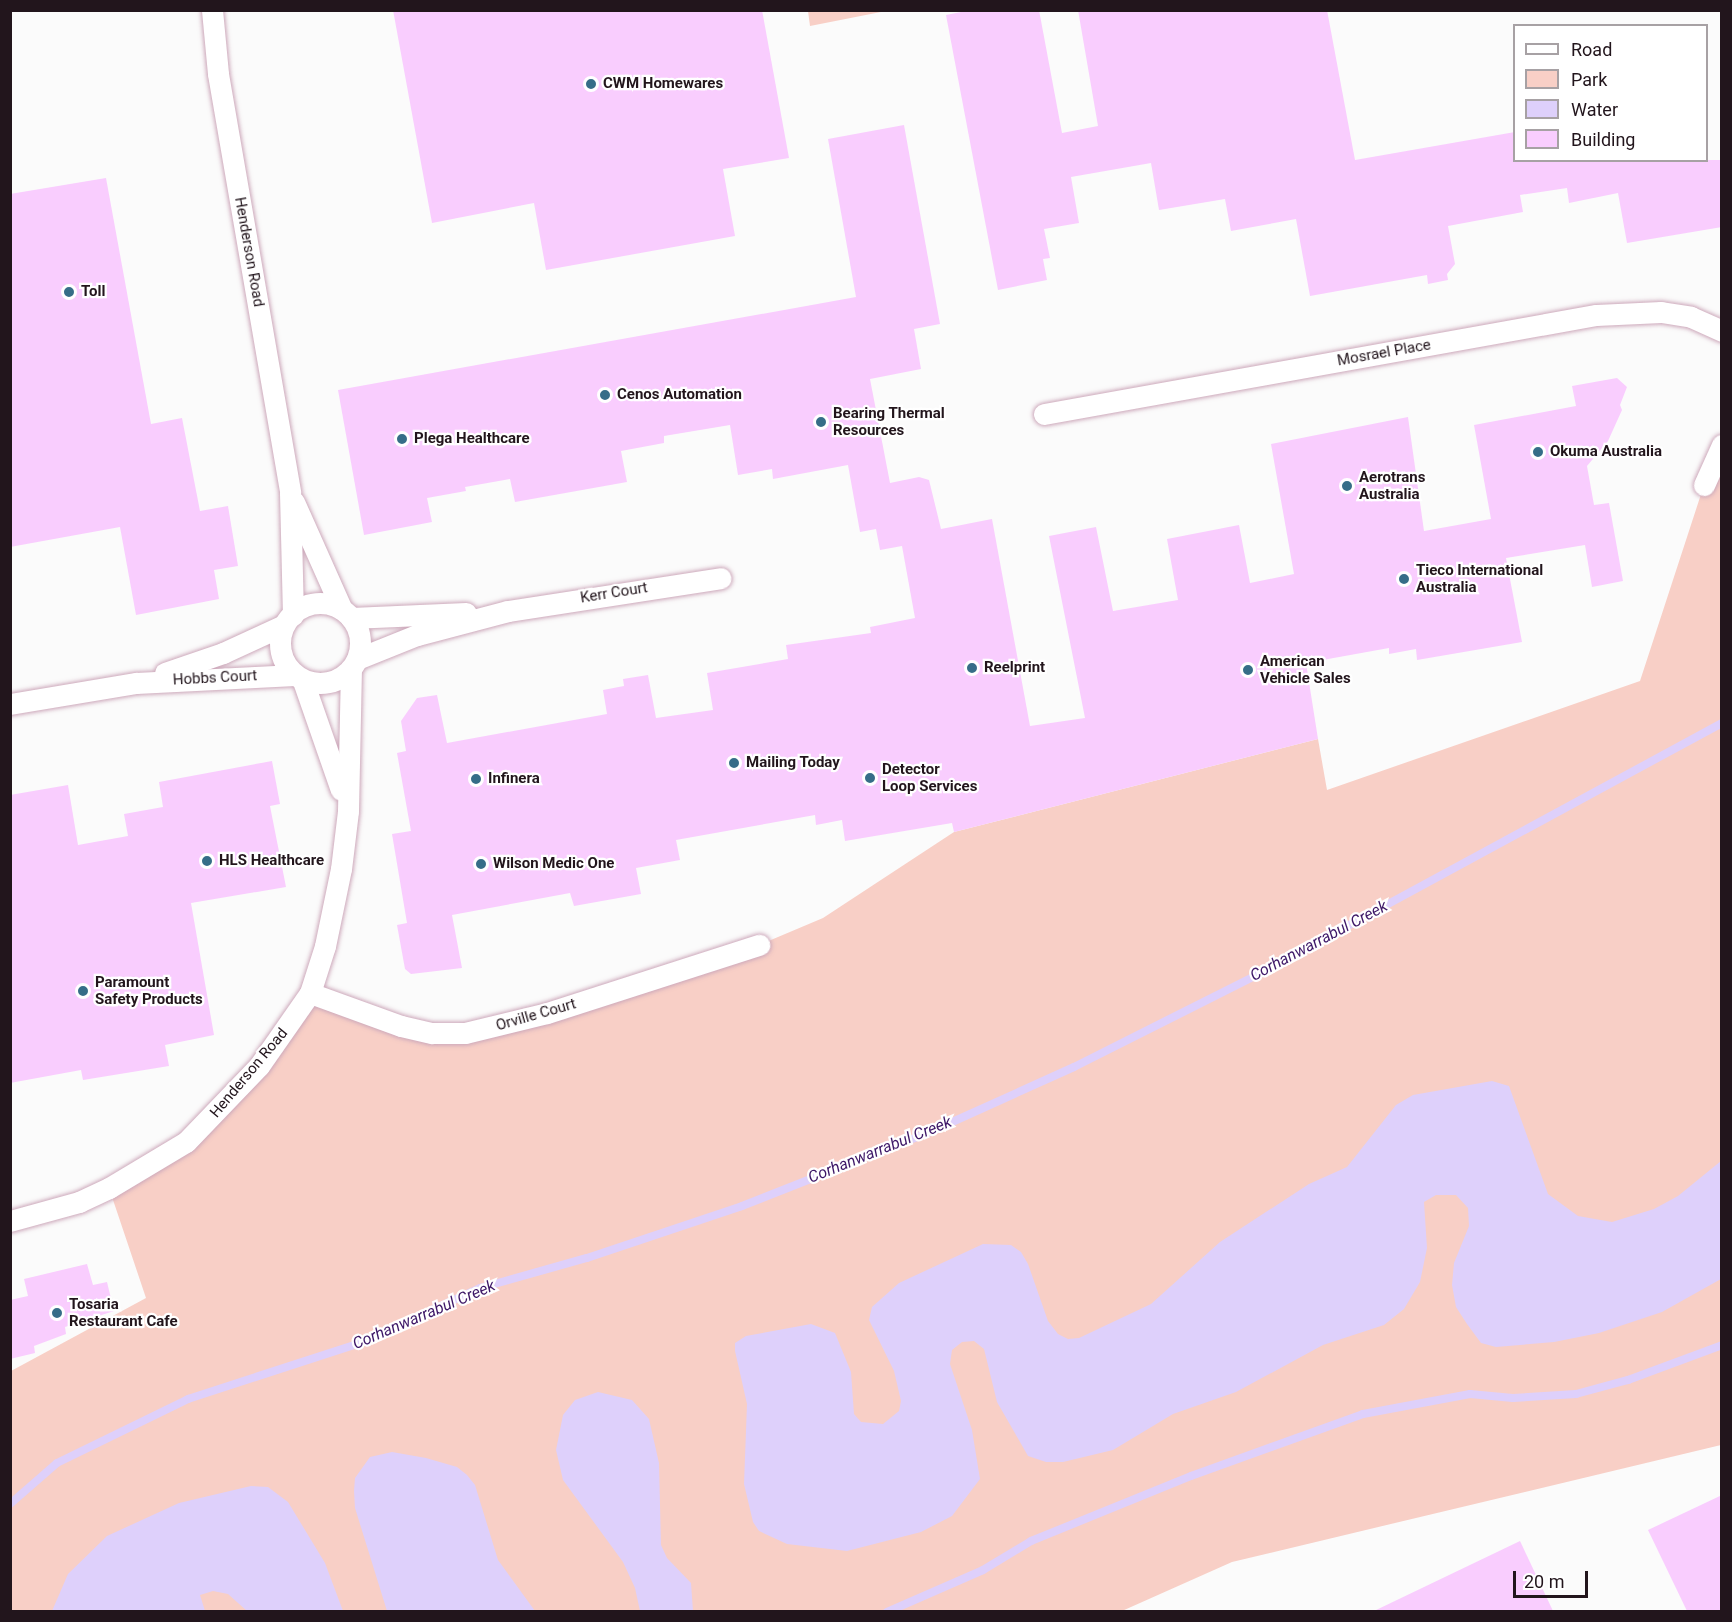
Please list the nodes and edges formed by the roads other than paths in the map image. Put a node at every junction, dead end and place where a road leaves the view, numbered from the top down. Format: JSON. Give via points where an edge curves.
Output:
{"nodes":[{"id":1,"x":212,"y":10,"type":"edge"},
{"id":2,"x":1722,"y":331,"type":"edge"},
{"id":3,"x":1044,"y":414,"type":"dead end"},
{"id":4,"x":1722,"y":445,"type":"edge"},
{"id":5,"x":1704,"y":485,"type":"dead end"},
{"id":6,"x":290,"y":493,"type":"junction"},
{"id":7,"x":720,"y":578,"type":"dead end"},
{"id":8,"x":508,"y":611,"type":"junction"},
{"id":9,"x":346,"y":614,"type":"junction"},
{"id":10,"x":288,"y":620,"type":"junction"},
{"id":11,"x":354,"y":664,"type":"junction"},
{"id":12,"x":299,"y":678,"type":"junction"},
{"id":13,"x":136,"y":683,"type":"junction"},
{"id":14,"x":10,"y":704,"type":"edge"},
{"id":15,"x":348,"y":811,"type":"junction"},
{"id":16,"x":759,"y":945,"type":"dead end"},
{"id":17,"x":310,"y":993,"type":"junction"},
{"id":18,"x":10,"y":1221,"type":"edge"}],
"edges":[{"from":1,"to":6,"type":"street","name":"Henderson Road","via":[[218,74]]},
{"from":2,"to":3,"type":"street","name":"Mosrael Place","via":[[1691,317],[1661,312],[1596,315]]},
{"from":4,"to":5,"type":"street"},
{"from":6,"to":9,"type":"street","name":"Henderson Road"},
{"from":6,"to":10,"type":"street","name":"Henderson Road"},
{"from":7,"to":8,"type":"street","name":"Kerr Court"},
{"from":8,"to":9,"type":"street","name":"Kerr Court"},
{"from":8,"to":11,"type":"street","name":"Kerr Court","via":[[417,635]]},
{"from":9,"to":10,"type":"street","via":[[315,604]]},
{"from":9,"to":11,"type":"street","via":[[360,636]]},
{"from":10,"to":12,"type":"street","via":[[281,650]]},
{"from":10,"to":13,"type":"street","name":"Hobbs Court","via":[[223,653]]},
{"from":11,"to":12,"type":"street","via":[[339,678],[321,683]]},
{"from":11,"to":15,"type":"street","name":"Henderson Road"},
{"from":12,"to":13,"type":"street","name":"Hobbs Court"},
{"from":12,"to":15,"type":"street","name":"Henderson Road"},
{"from":13,"to":14,"type":"street","name":"Hobbs Court"},
{"from":15,"to":17,"type":"street","name":"Henderson Road","via":[[328,936]]},
{"from":16,"to":17,"type":"street","name":"Orville Court","via":[[525,1020],[465,1033],[401,1026]]},
{"from":17,"to":18,"type":"street","name":"Henderson Road","via":[[259,1066],[186,1142],[99,1193]]}]}
